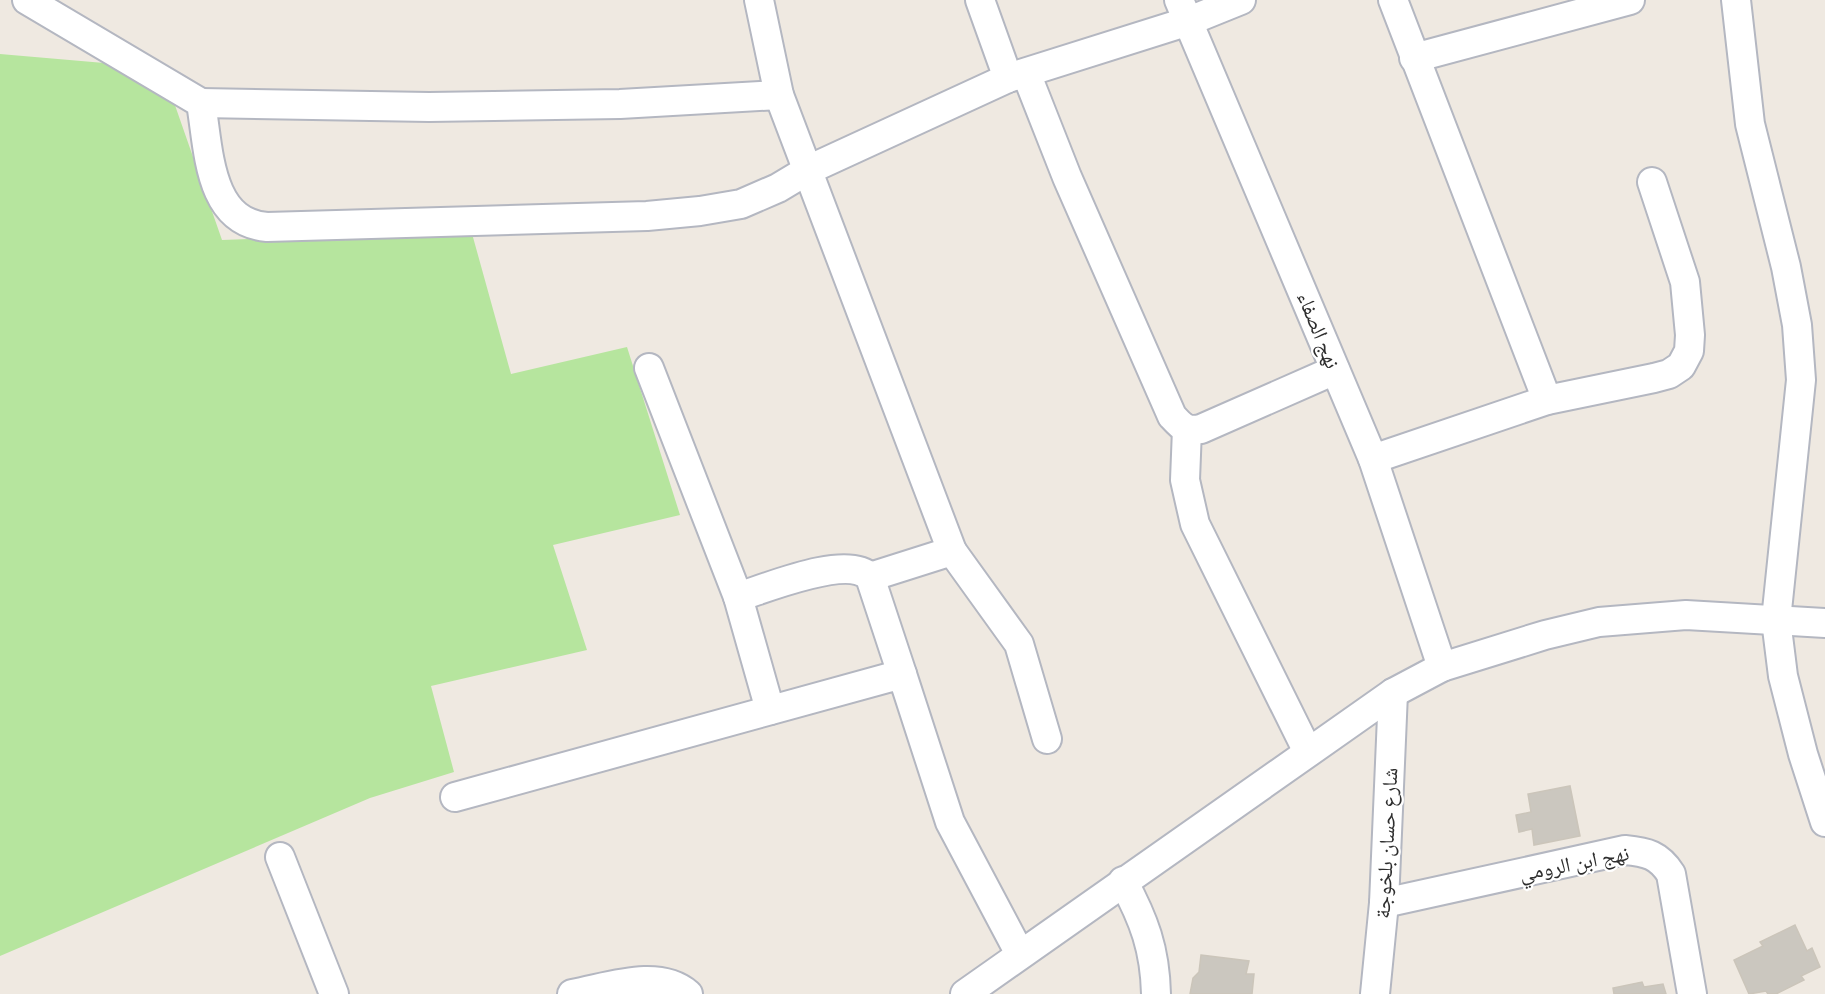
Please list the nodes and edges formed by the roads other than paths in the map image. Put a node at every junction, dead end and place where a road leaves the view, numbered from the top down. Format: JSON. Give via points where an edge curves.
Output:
{"nodes":[{"id":1,"x":27,"y":0,"type":"edge"},
{"id":2,"x":759,"y":0,"type":"edge"},
{"id":3,"x":980,"y":0,"type":"edge"},
{"id":4,"x":1241,"y":0,"type":"edge"},
{"id":5,"x":1393,"y":0,"type":"edge"},
{"id":6,"x":1630,"y":0,"type":"edge"},
{"id":7,"x":1736,"y":0,"type":"edge"},
{"id":8,"x":1184,"y":11,"type":"edge"},
{"id":9,"x":72,"y":12,"type":"edge"},
{"id":10,"x":1414,"y":58,"type":"junction"},
{"id":11,"x":1017,"y":75,"type":"junction"},
{"id":12,"x":779,"y":95,"type":"junction"},
{"id":13,"x":201,"y":104,"type":"junction"},
{"id":14,"x":808,"y":170,"type":"junction"},
{"id":15,"x":1652,"y":182,"type":"dead end"},
{"id":16,"x":649,"y":368,"type":"dead end"},
{"id":17,"x":1335,"y":370,"type":"junction"},
{"id":18,"x":1547,"y":400,"type":"junction"},
{"id":19,"x":1187,"y":429,"type":"junction"},
{"id":20,"x":1373,"y":459,"type":"junction"},
{"id":21,"x":952,"y":551,"type":"junction"},
{"id":22,"x":870,"y":577,"type":"junction"},
{"id":23,"x":738,"y":597,"type":"junction"},
{"id":24,"x":1776,"y":620,"type":"junction"},
{"id":25,"x":1825,"y":623,"type":"edge"},
{"id":26,"x":1442,"y":667,"type":"junction"},
{"id":27,"x":902,"y":674,"type":"junction"},
{"id":28,"x":1393,"y":693,"type":"junction"},
{"id":29,"x":770,"y":710,"type":"junction"},
{"id":30,"x":1047,"y":739,"type":"dead end"},
{"id":31,"x":1308,"y":752,"type":"junction"},
{"id":32,"x":455,"y":797,"type":"dead end"},
{"id":33,"x":1825,"y":822,"type":"edge"},
{"id":34,"x":280,"y":857,"type":"dead end"},
{"id":35,"x":1123,"y":881,"type":"junction"},
{"id":36,"x":1384,"y":903,"type":"junction"},
{"id":37,"x":1020,"y":954,"type":"junction"},
{"id":38,"x":334,"y":994,"type":"edge"},
{"id":39,"x":572,"y":994,"type":"edge"},
{"id":40,"x":688,"y":994,"type":"edge"},
{"id":41,"x":965,"y":994,"type":"edge"},
{"id":42,"x":1156,"y":994,"type":"edge"},
{"id":43,"x":1375,"y":994,"type":"edge"},
{"id":44,"x":1692,"y":994,"type":"edge"}],
"edges":[{"from":1,"to":9,"type":"street"},
{"from":2,"to":12,"type":"street"},
{"from":3,"to":11,"type":"street"},
{"from":4,"to":8,"type":"street"},
{"from":5,"to":10,"type":"street"},
{"from":6,"to":10,"type":"street"},
{"from":7,"to":24,"type":"street","via":[[1750,124],[1786,267],[1802,380]]},
{"from":8,"to":11,"type":"street"},
{"from":8,"to":17,"type":"street","name":"نهج الصفاء"},
{"from":9,"to":13,"type":"street"},
{"from":10,"to":18,"type":"street"},
{"from":11,"to":14,"type":"street"},
{"from":11,"to":19,"type":"street","via":[[1172,416]]},
{"from":12,"to":13,"type":"street","via":[[620,105]]},
{"from":12,"to":14,"type":"street"},
{"from":13,"to":14,"type":"street","via":[[216,184],[225,206],[251,226],[700,212],[741,204]]},
{"from":14,"to":21,"type":"street"},
{"from":15,"to":18,"type":"street","via":[[1685,282],[1689,351],[1681,366],[1669,374]]},
{"from":16,"to":23,"type":"street"},
{"from":17,"to":19,"type":"street","via":[[1201,429]]},
{"from":17,"to":20,"type":"street","name":"نهج الصفاء"},
{"from":18,"to":20,"type":"street"},
{"from":19,"to":31,"type":"street","via":[[1185,480],[1194,524]]},
{"from":20,"to":26,"type":"street","name":"نهج الصفاء"},
{"from":21,"to":22,"type":"street"},
{"from":21,"to":30,"type":"street","via":[[1019,644]]},
{"from":22,"to":23,"type":"street","via":[[864,571],[843,568]]},
{"from":22,"to":27,"type":"street"},
{"from":23,"to":29,"type":"street"},
{"from":24,"to":25,"type":"street"},
{"from":24,"to":26,"type":"street","via":[[1686,615],[1599,622]]},
{"from":24,"to":33,"type":"street","via":[[1783,676]]},
{"from":26,"to":28,"type":"street"},
{"from":27,"to":29,"type":"street"},
{"from":27,"to":37,"type":"street","via":[[950,822]]},
{"from":28,"to":31,"type":"street"},
{"from":28,"to":36,"type":"street","name":"شارع حسان بلخوجة"},
{"from":29,"to":32,"type":"street"},
{"from":31,"to":35,"type":"street"},
{"from":34,"to":38,"type":"street"},
{"from":35,"to":37,"type":"street"},
{"from":35,"to":42,"type":"street","via":[[1143,919],[1155,963]]},
{"from":36,"to":43,"type":"street","name":"شارع حسان بلخوجة"},
{"from":36,"to":44,"type":"street","name":"نهج ابن الرومي","via":[[1625,850],[1646,852],[1662,859],[1671,874]]},
{"from":37,"to":41,"type":"street"},
{"from":39,"to":40,"type":"street","via":[[659,980]]}]}
